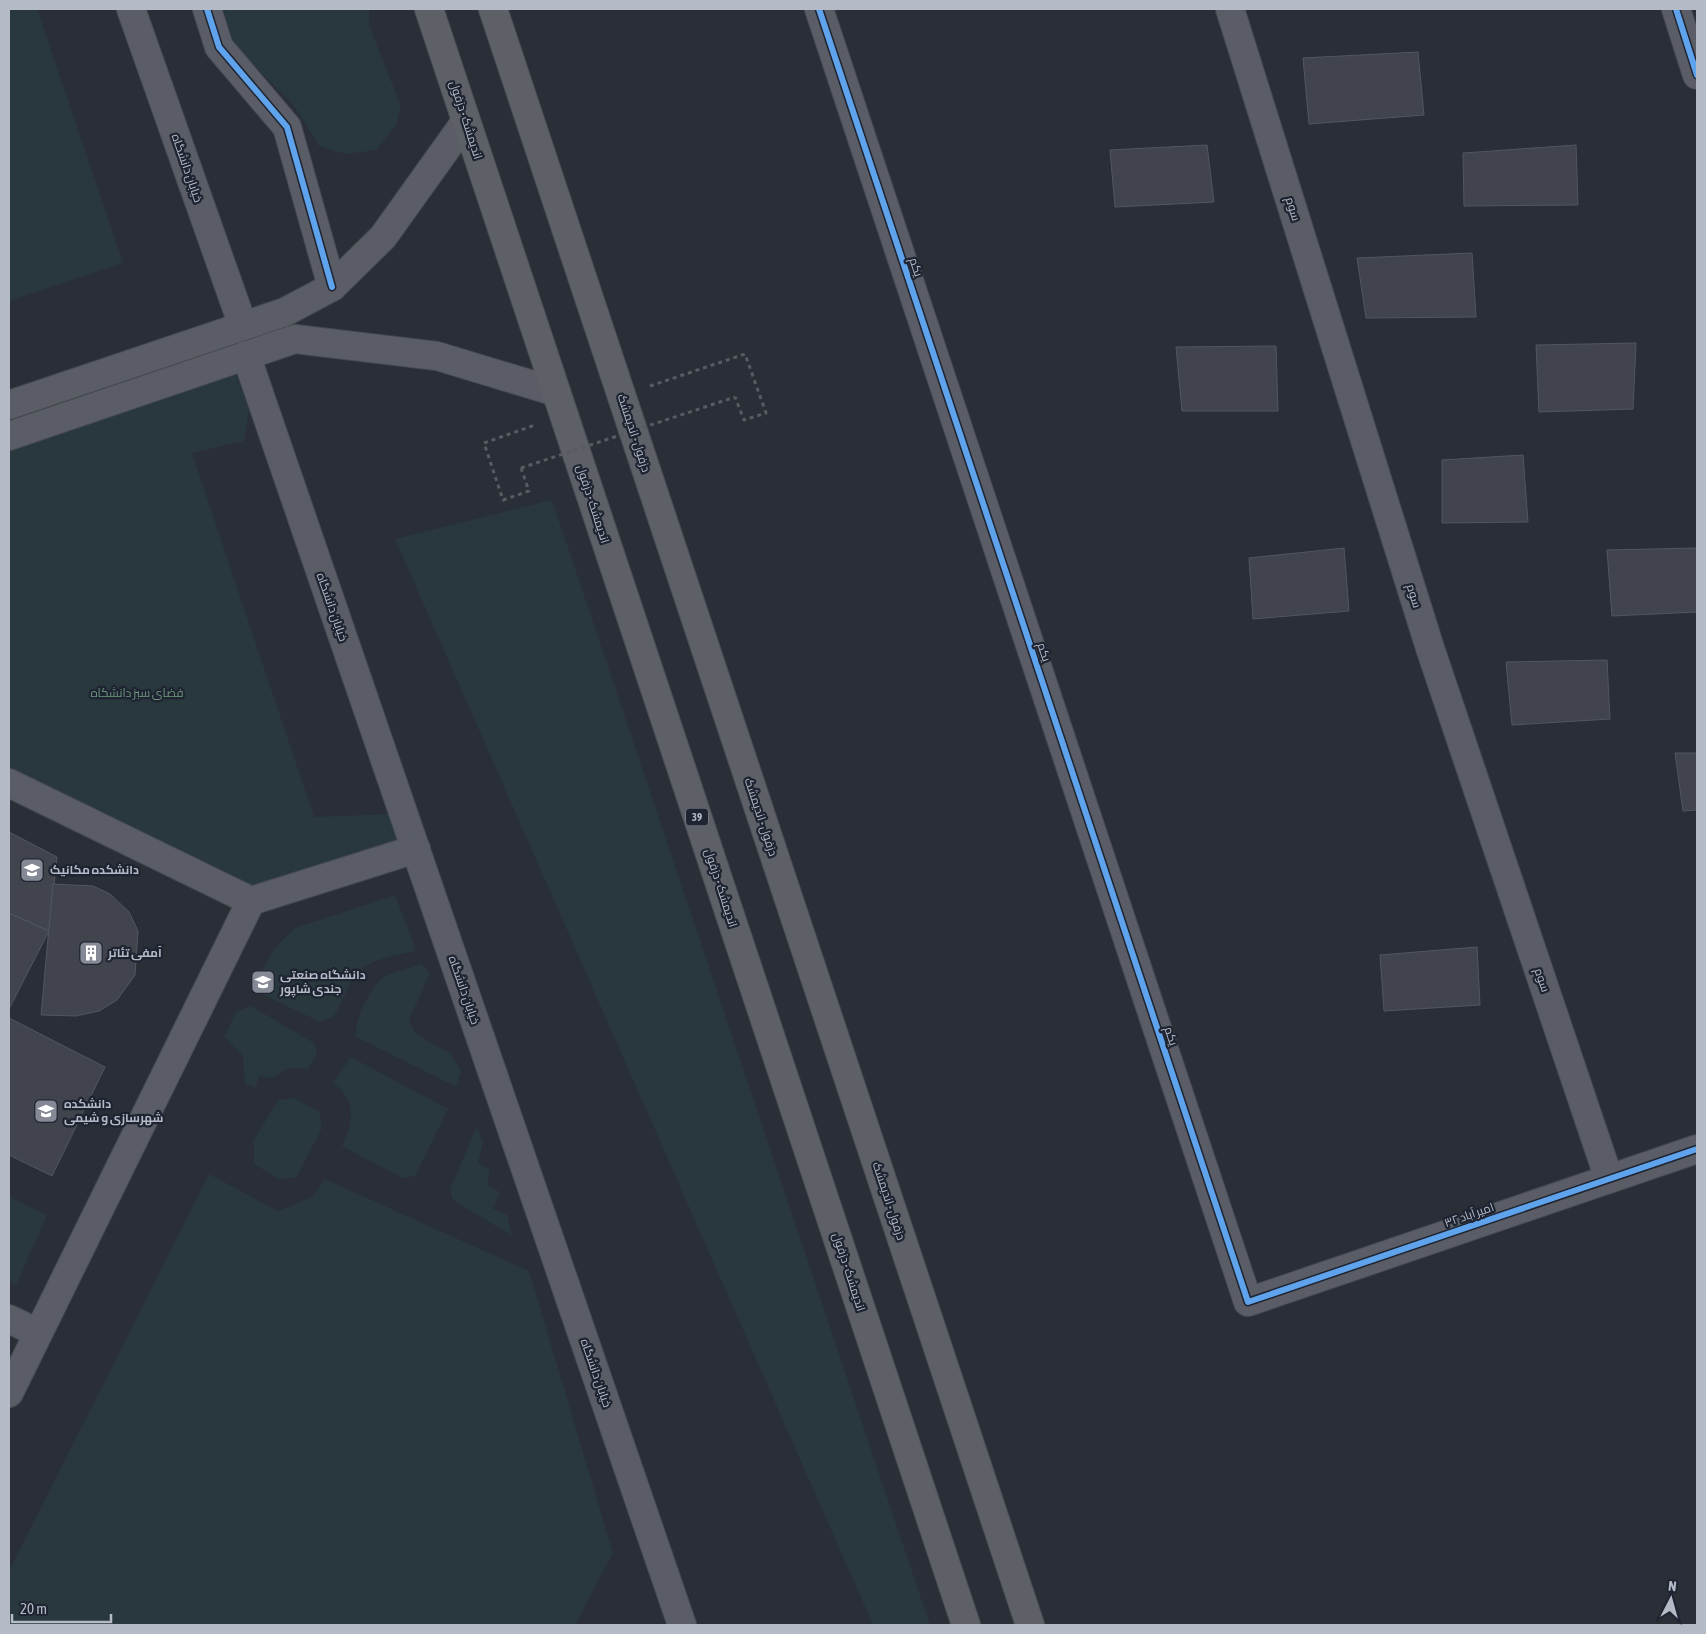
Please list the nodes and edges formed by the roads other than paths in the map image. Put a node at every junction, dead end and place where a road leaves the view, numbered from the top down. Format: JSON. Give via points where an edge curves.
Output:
{"nodes":[{"id":1,"x":131,"y":9,"type":"edge"},
{"id":2,"x":207,"y":9,"type":"edge"},
{"id":3,"x":429,"y":9,"type":"edge"},
{"id":4,"x":493,"y":9,"type":"edge"},
{"id":5,"x":818,"y":9,"type":"edge"},
{"id":6,"x":1230,"y":9,"type":"edge"},
{"id":7,"x":1676,"y":9,"type":"edge"},
{"id":8,"x":1697,"y":75,"type":"edge"},
{"id":9,"x":466,"y":121,"type":"junction"},
{"id":10,"x":332,"y":286,"type":"junction"},
{"id":11,"x":243,"y":326,"type":"junction"},
{"id":12,"x":246,"y":355,"type":"junction"},
{"id":13,"x":560,"y":403,"type":"junction"},
{"id":14,"x":9,"y":405,"type":"edge"},
{"id":15,"x":9,"y":436,"type":"edge"},
{"id":16,"x":9,"y":783,"type":"edge"},
{"id":17,"x":416,"y":849,"type":"junction"},
{"id":18,"x":252,"y":901,"type":"junction"},
{"id":19,"x":1697,"y":1149,"type":"edge"},
{"id":20,"x":1609,"y":1179,"type":"junction"},
{"id":21,"x":1248,"y":1302,"type":"joint"},
{"id":22,"x":9,"y":1319,"type":"edge"},
{"id":23,"x":38,"y":1333,"type":"junction"},
{"id":24,"x":9,"y":1392,"type":"edge"},
{"id":25,"x":682,"y":1625,"type":"edge"},
{"id":26,"x":966,"y":1625,"type":"edge"},
{"id":27,"x":1030,"y":1625,"type":"edge"}],
"edges":[{"from":1,"to":11,"type":"street","name":"خیابان دانشگاه"},
{"from":2,"to":10,"type":"street","via":[[219,47],[287,127]]},
{"from":3,"to":9,"type":"main road","name":"اندیمشک - دزفول","number":"39"},
{"from":4,"to":27,"type":"main road","name":"دزفول - اندیمشک"},
{"from":5,"to":21,"type":"street","name":"یکم"},
{"from":6,"to":20,"type":"street","name":"سوم","via":[[1430,648]]},
{"from":7,"to":8,"type":"street"},
{"from":9,"to":10,"type":"street","via":[[383,237]]},
{"from":9,"to":13,"type":"main road","name":"اندیمشک - دزفول","number":"39"},
{"from":10,"to":11,"type":"street","via":[[285,312]]},
{"from":11,"to":14,"type":"street"},
{"from":12,"to":13,"type":"street","via":[[295,339],[437,356]]},
{"from":12,"to":15,"type":"street"},
{"from":12,"to":17,"type":"street","name":"خیابان دانشگاه"},
{"from":13,"to":26,"type":"main road","name":"اندیمشک - دزفول","number":"39"},
{"from":16,"to":18,"type":"street"},
{"from":17,"to":18,"type":"street"},
{"from":17,"to":25,"type":"street","name":"خیابان دانشگاه"},
{"from":18,"to":23,"type":"street"},
{"from":19,"to":20,"type":"street","name":"۳۲ امیر آباد"},
{"from":20,"to":21,"type":"street","name":"۳۲ امیر آباد"},
{"from":22,"to":23,"type":"street"},
{"from":23,"to":24,"type":"street"}]}
